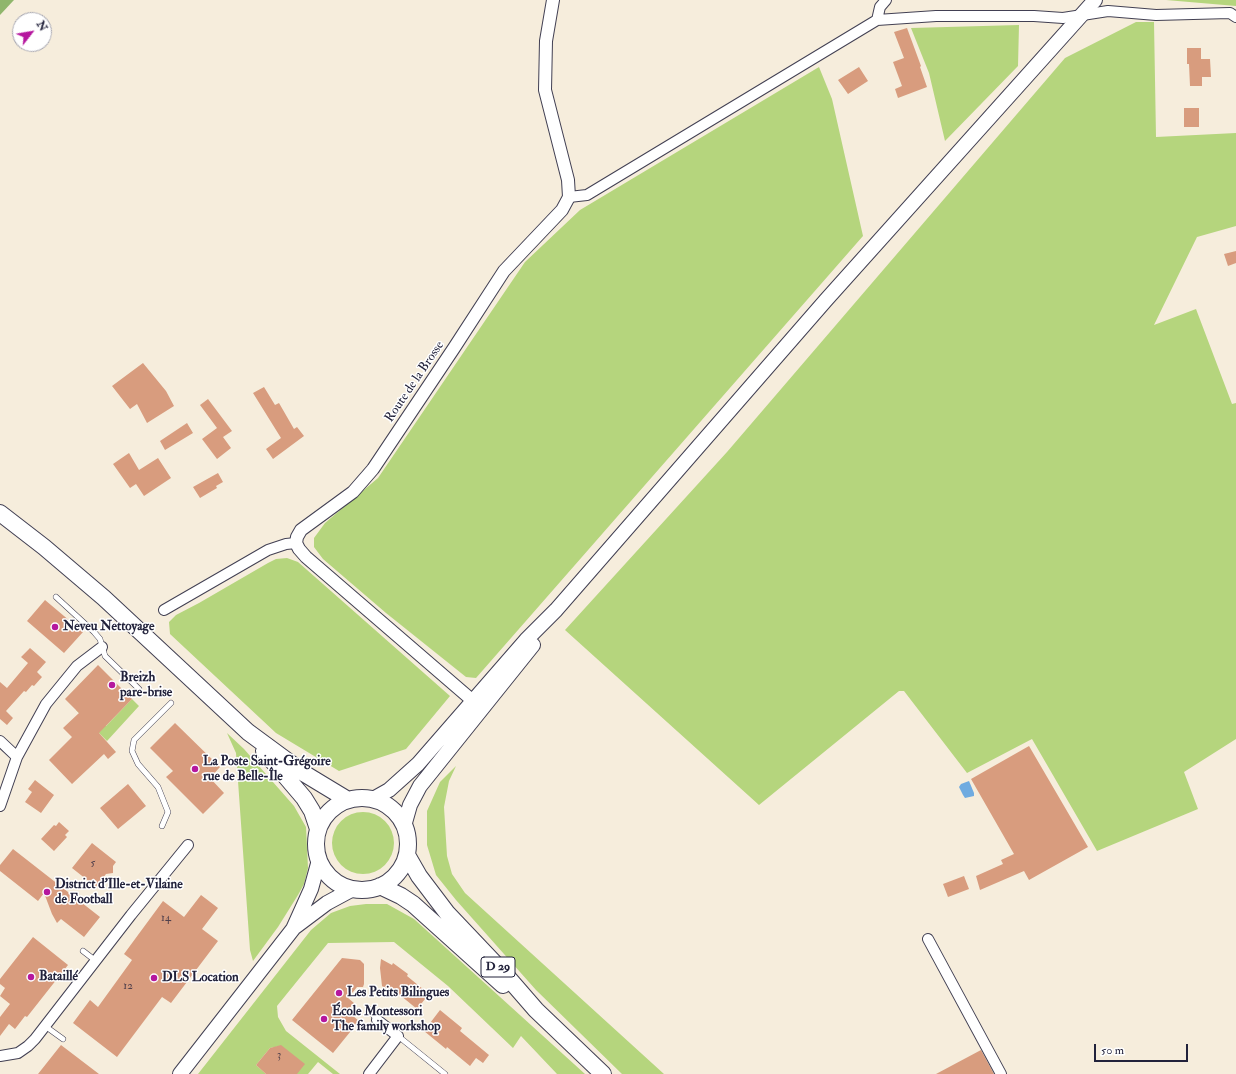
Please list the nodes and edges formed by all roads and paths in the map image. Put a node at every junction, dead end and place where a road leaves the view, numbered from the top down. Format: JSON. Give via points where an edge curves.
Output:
{"nodes":[{"id":1,"x":554,"y":0,"type":"edge"},
{"id":2,"x":886,"y":0,"type":"edge"},
{"id":3,"x":1095,"y":0,"type":"edge"},
{"id":4,"x":1080,"y":15,"type":"junction"},
{"id":5,"x":1236,"y":17,"type":"edge"},
{"id":6,"x":877,"y":20,"type":"junction"},
{"id":7,"x":569,"y":197,"type":"junction"},
{"id":8,"x":0,"y":513,"type":"edge"},
{"id":9,"x":296,"y":544,"type":"junction"},
{"id":10,"x":56,"y":597,"type":"dead end"},
{"id":11,"x":164,"y":610,"type":"dead end"},
{"id":12,"x":102,"y":647,"type":"junction"},
{"id":13,"x":139,"y":689,"type":"dead end"},
{"id":14,"x":172,"y":703,"type":"dead end"},
{"id":15,"x":477,"y":704,"type":"junction"},
{"id":16,"x":248,"y":732,"type":"junction"},
{"id":17,"x":0,"y":742,"type":"edge"},
{"id":18,"x":17,"y":757,"type":"junction"},
{"id":19,"x":373,"y":799,"type":"junction"},
{"id":20,"x":348,"y":800,"type":"junction"},
{"id":21,"x":0,"y":806,"type":"edge"},
{"id":22,"x":162,"y":826,"type":"dead end"},
{"id":23,"x":404,"y":826,"type":"junction"},
{"id":24,"x":318,"y":829,"type":"junction"},
{"id":25,"x":188,"y":845,"type":"dead end"},
{"id":26,"x":407,"y":855,"type":"junction"},
{"id":27,"x":319,"y":860,"type":"junction"},
{"id":28,"x":380,"y":886,"type":"junction"},
{"id":29,"x":353,"y":889,"type":"junction"},
{"id":30,"x":293,"y":929,"type":"junction"},
{"id":31,"x":928,"y":939,"type":"dead end"},
{"id":32,"x":83,"y":951,"type":"dead end"},
{"id":33,"x":96,"y":961,"type":"junction"},
{"id":34,"x":368,"y":1008,"type":"dead end"},
{"id":35,"x":536,"y":1010,"type":"junction"},
{"id":36,"x":377,"y":1020,"type":"joint"},
{"id":37,"x":45,"y":1026,"type":"junction"},
{"id":38,"x":398,"y":1036,"type":"junction"},
{"id":39,"x":63,"y":1039,"type":"dead end"},
{"id":40,"x":0,"y":1056,"type":"edge"},
{"id":41,"x":180,"y":1074,"type":"edge"},
{"id":42,"x":369,"y":1074,"type":"edge"},
{"id":43,"x":445,"y":1074,"type":"edge"},
{"id":44,"x":603,"y":1074,"type":"edge"},
{"id":45,"x":1001,"y":1074,"type":"edge"}],
"edges":[{"from":1,"to":7,"type":"street","via":[[546,41],[545,90],[568,180]]},
{"from":2,"to":6,"type":"street","via":[[880,7]]},
{"from":3,"to":4,"type":"main road"},
{"from":4,"to":5,"type":"street","via":[[1108,11],[1156,15],[1230,13]]},
{"from":4,"to":6,"type":"street","via":[[1063,18],[936,16]]},
{"from":4,"to":15,"type":"main road","via":[[826,300],[556,610],[526,640]]},
{"from":6,"to":7,"type":"street","via":[[587,195]]},
{"from":7,"to":9,"type":"street","name":"Route de la Brosse","via":[[562,210],[504,271],[373,469],[348,496],[302,530]]},
{"from":8,"to":16,"type":"main road","via":[[104,598]]},
{"from":9,"to":11,"type":"street","via":[[286,544],[268,550]]},
{"from":9,"to":15,"type":"street","via":[[306,557]]},
{"from":10,"to":12,"type":"lane","via":[[94,632]]},
{"from":12,"to":13,"type":"lane","via":[[105,656]]},
{"from":12,"to":18,"type":"street","via":[[77,666],[58,688],[46,704]]},
{"from":14,"to":22,"type":"lane","via":[[134,740],[132,751],[138,764],[158,787],[168,812]]},
{"from":15,"to":19,"type":"main road","via":[[414,768],[389,790]]},
{"from":15,"to":23,"type":"main road","via":[[420,786],[410,805]]},
{"from":16,"to":20,"type":"main road","via":[[305,774]]},
{"from":16,"to":24,"type":"main road","via":[[304,798]]},
{"from":17,"to":18,"type":"street"},
{"from":18,"to":21,"type":"street"},
{"from":19,"to":20,"type":"main road"},
{"from":19,"to":23,"type":"main road","via":[[392,809]]},
{"from":20,"to":24,"type":"main road","via":[[330,811]]},
{"from":23,"to":26,"type":"main road","via":[[408,845]]},
{"from":24,"to":27,"type":"main road","via":[[316,850]]},
{"from":25,"to":33,"type":"street"},
{"from":26,"to":28,"type":"main road","via":[[397,873],[390,881]]},
{"from":26,"to":35,"type":"main road","number":"D 29","via":[[419,876],[447,913],[504,972]]},
{"from":27,"to":29,"type":"main road","via":[[332,879]]},
{"from":27,"to":30,"type":"main road","via":[[311,889]]},
{"from":28,"to":29,"type":"main road","via":[[372,889]]},
{"from":28,"to":35,"type":"main road","number":"D 29","via":[[413,904],[498,981]]},
{"from":29,"to":30,"type":"main road","via":[[327,903]]},
{"from":30,"to":41,"type":"main road"},
{"from":31,"to":45,"type":"street"},
{"from":32,"to":33,"type":"lane"},
{"from":33,"to":37,"type":"street"},
{"from":34,"to":36,"type":"lane"},
{"from":35,"to":44,"type":"main road","number":"D 29"},
{"from":36,"to":38,"type":"street"},
{"from":37,"to":39,"type":"lane"},
{"from":37,"to":40,"type":"street","via":[[28,1046],[18,1052]]},
{"from":38,"to":42,"type":"street"},
{"from":38,"to":43,"type":"lane"}]}
